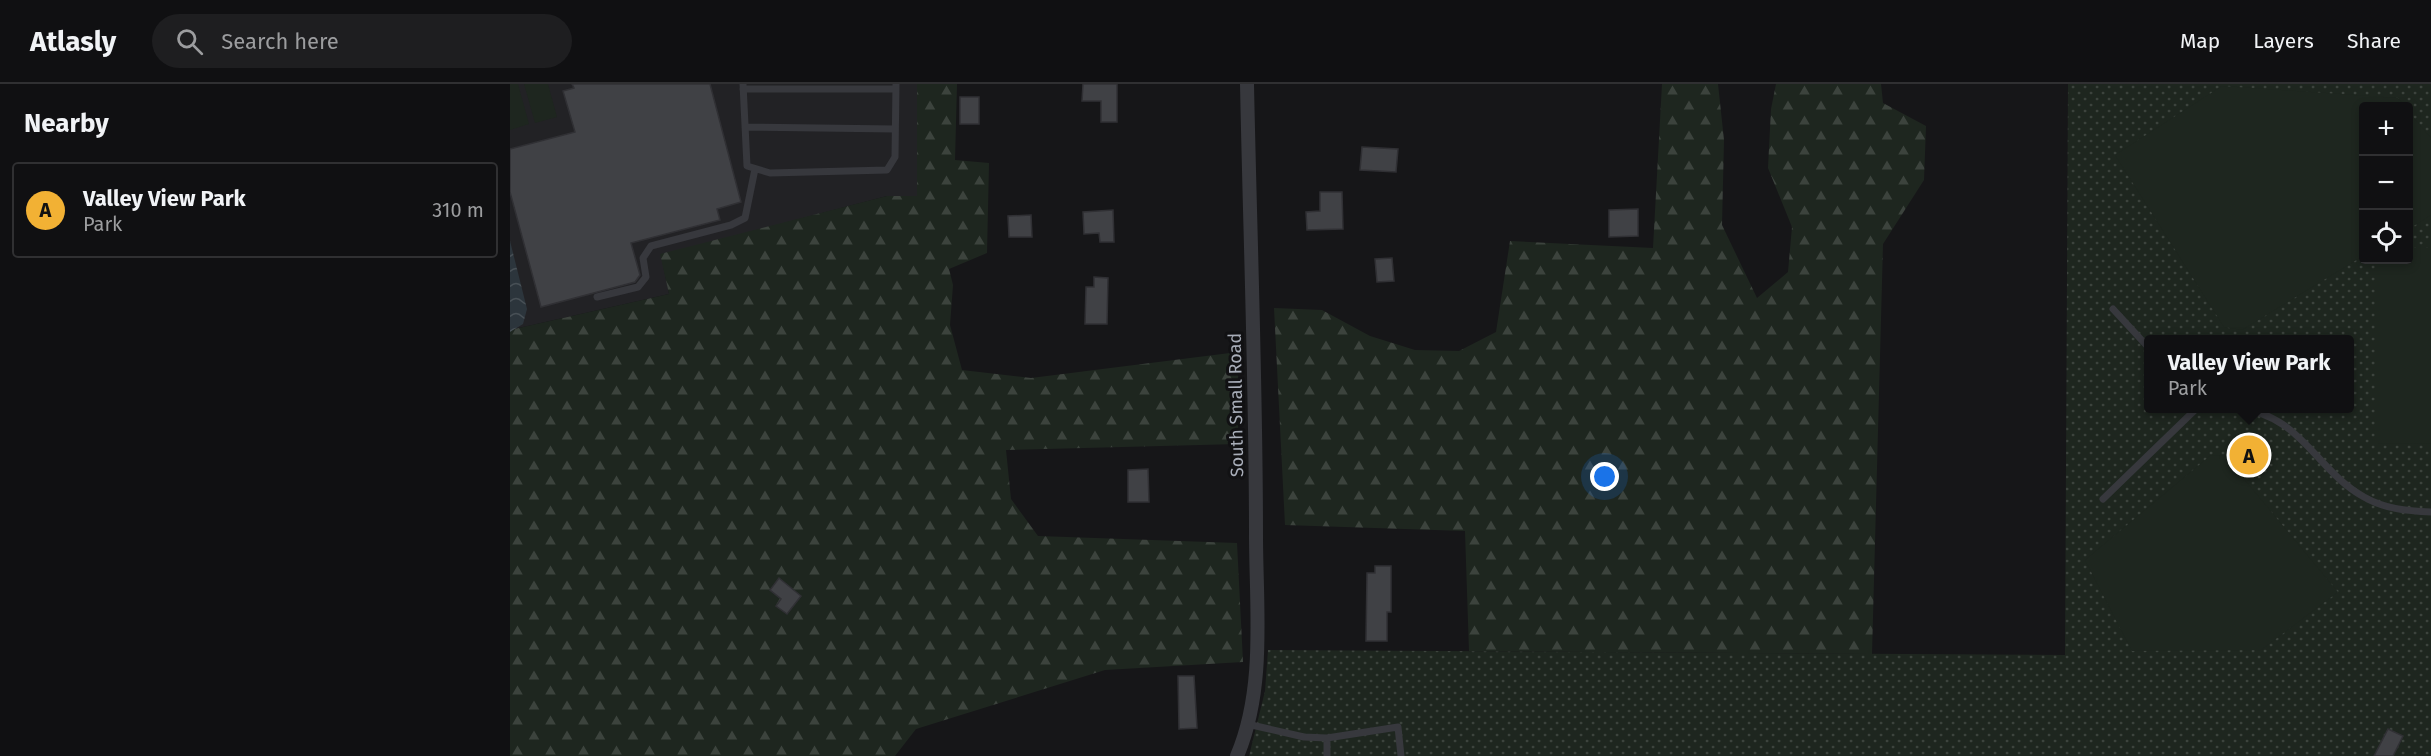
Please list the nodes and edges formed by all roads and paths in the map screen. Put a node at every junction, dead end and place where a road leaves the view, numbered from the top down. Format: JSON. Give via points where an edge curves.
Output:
{"nodes":[{"id":1,"x":1247,"y":84,"type":"edge"},
{"id":2,"x":743,"y":87,"type":"edge"},
{"id":3,"x":896,"y":87,"type":"edge"},
{"id":4,"x":745,"y":128,"type":"junction"},
{"id":5,"x":895,"y":129,"type":"junction"},
{"id":6,"x":755,"y":169,"type":"junction"},
{"id":7,"x":597,"y":297,"type":"dead end"},
{"id":8,"x":2113,"y":309,"type":"dead end"},
{"id":9,"x":2144,"y":343,"type":"edge"},
{"id":10,"x":2192,"y":413,"type":"edge"},
{"id":11,"x":2257,"y":413,"type":"edge"},
{"id":12,"x":2103,"y":499,"type":"dead end"},
{"id":13,"x":2431,"y":512,"type":"edge"},
{"id":14,"x":1247,"y":724,"type":"junction"},
{"id":15,"x":1327,"y":738,"type":"junction"},
{"id":16,"x":1237,"y":756,"type":"edge"},
{"id":17,"x":1327,"y":756,"type":"edge"},
{"id":18,"x":1401,"y":756,"type":"edge"}],
"edges":[{"from":1,"to":14,"type":"street","name":"South Small Road","via":[[1256,522],[1256,664]]},
{"from":2,"to":3,"type":"lane"},
{"from":2,"to":4,"type":"lane"},
{"from":3,"to":5,"type":"lane"},
{"from":4,"to":5,"type":"lane"},
{"from":4,"to":6,"type":"lane","via":[[747,166]]},
{"from":5,"to":6,"type":"lane","via":[[895,157],[887,170],[770,173]]},
{"from":6,"to":7,"type":"lane","via":[[745,218],[651,246],[643,258],[646,277],[638,287]]},
{"from":8,"to":9,"type":"lane"},
{"from":10,"to":12,"type":"lane"},
{"from":11,"to":13,"type":"lane","via":[[2296,434],[2364,497],[2382,506]]},
{"from":14,"to":15,"type":"lane"},
{"from":14,"to":16,"type":"street","name":"South Small Road"},
{"from":15,"to":17,"type":"lane"},
{"from":15,"to":18,"type":"lane","via":[[1398,728]]}]}
